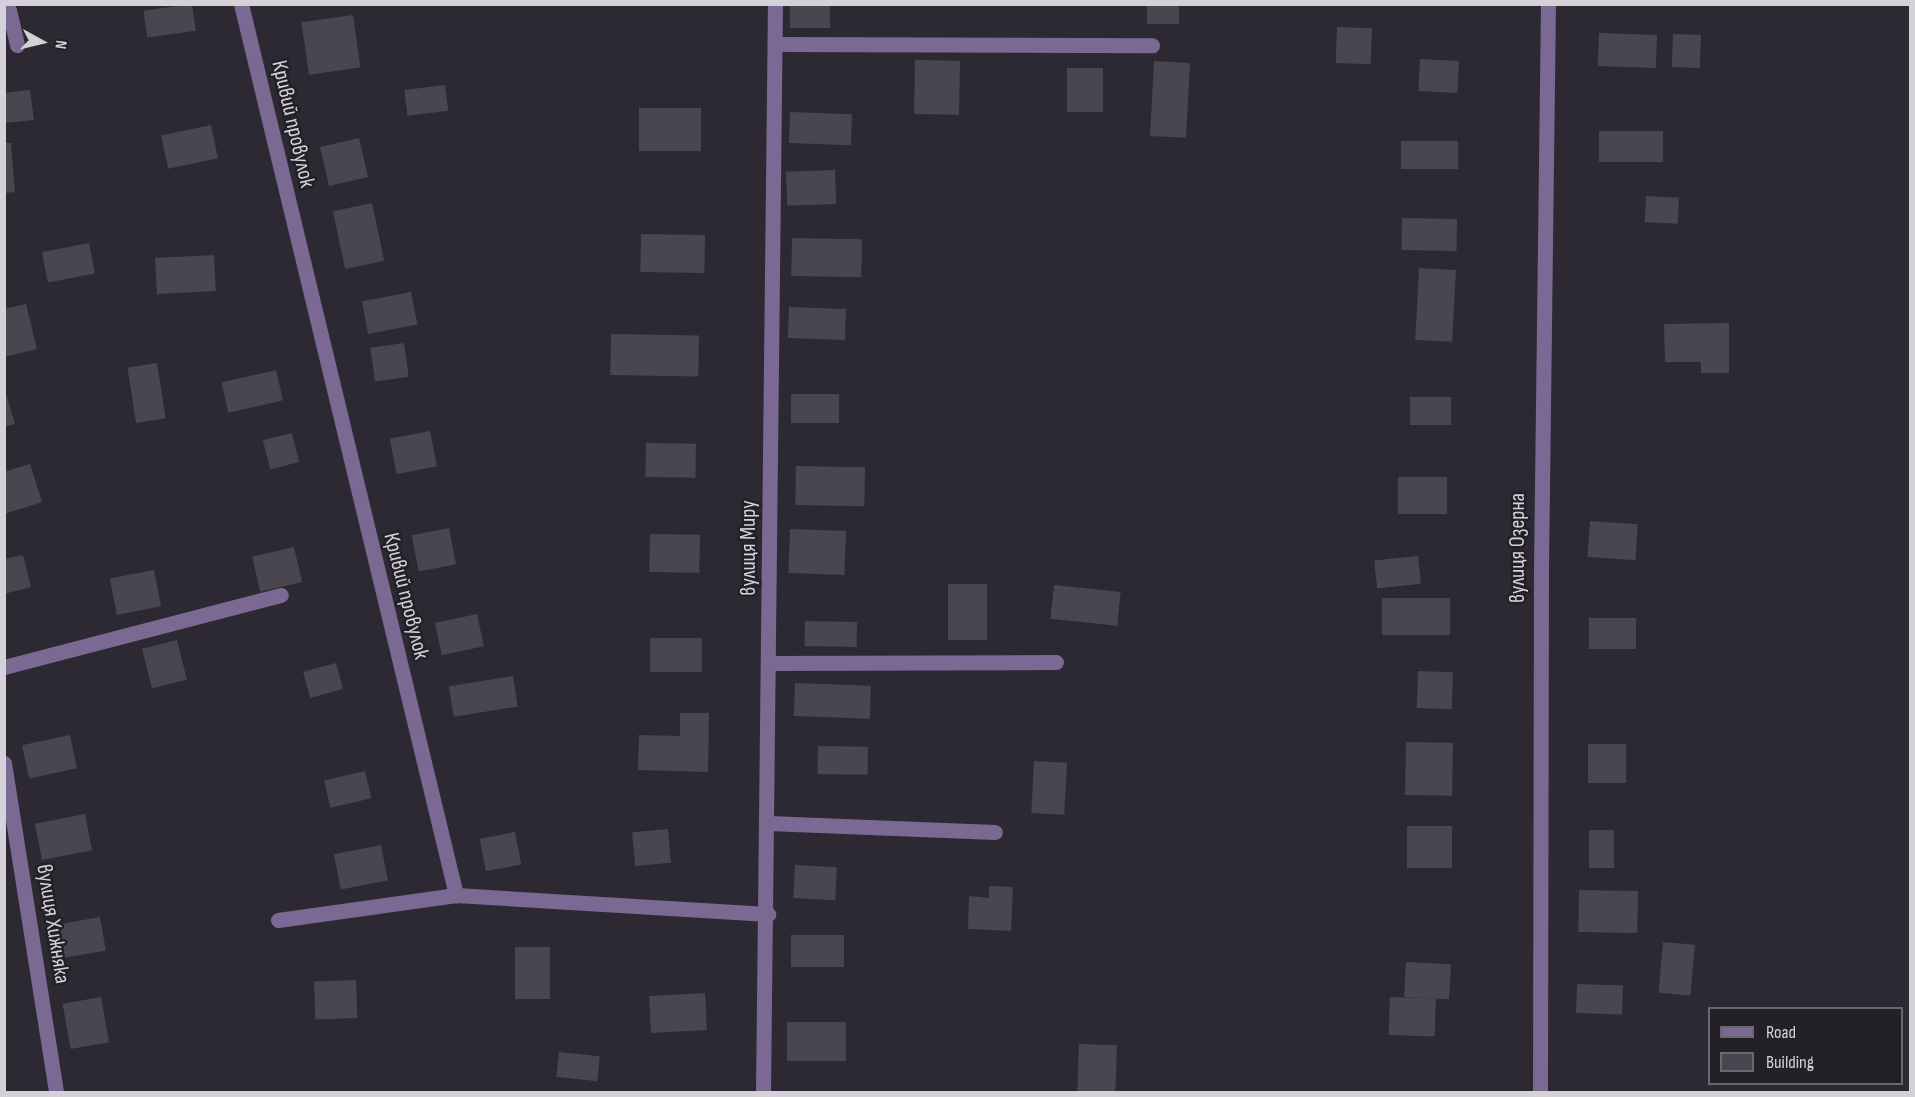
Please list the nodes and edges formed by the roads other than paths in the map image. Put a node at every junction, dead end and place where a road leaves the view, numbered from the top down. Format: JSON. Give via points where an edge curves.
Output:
{"nodes":[{"id":1,"x":242,"y":4,"type":"edge"},
{"id":2,"x":775,"y":4,"type":"edge"},
{"id":3,"x":1548,"y":4,"type":"edge"},
{"id":4,"x":4,"y":11,"type":"edge"},
{"id":5,"x":775,"y":44,"type":"junction"},
{"id":6,"x":17,"y":45,"type":"dead end"},
{"id":7,"x":1152,"y":45,"type":"dead end"},
{"id":8,"x":280,"y":595,"type":"dead end"},
{"id":9,"x":1056,"y":662,"type":"dead end"},
{"id":10,"x":770,"y":663,"type":"junction"},
{"id":11,"x":4,"y":667,"type":"edge"},
{"id":12,"x":4,"y":763,"type":"edge"},
{"id":13,"x":768,"y":823,"type":"junction"},
{"id":14,"x":995,"y":832,"type":"dead end"},
{"id":15,"x":456,"y":895,"type":"junction"},
{"id":16,"x":768,"y":914,"type":"junction"},
{"id":17,"x":278,"y":920,"type":"dead end"},
{"id":18,"x":56,"y":1092,"type":"edge"},
{"id":19,"x":763,"y":1092,"type":"edge"},
{"id":20,"x":1540,"y":1092,"type":"edge"}],
"edges":[{"from":1,"to":15,"type":"street","name":"Кривий провулок"},
{"from":2,"to":5,"type":"street","name":"вулиця Миру"},
{"from":3,"to":20,"type":"street","name":"вулиця Озерна","via":[[1540,567]]},
{"from":4,"to":6,"type":"street","via":[[9,10]]},
{"from":5,"to":7,"type":"street"},
{"from":5,"to":10,"type":"street","name":"вулиця Миру"},
{"from":8,"to":11,"type":"street"},
{"from":9,"to":10,"type":"street"},
{"from":10,"to":13,"type":"street","name":"вулиця Миру"},
{"from":12,"to":18,"type":"street","name":"вулиця Хижняка"},
{"from":13,"to":14,"type":"street"},
{"from":13,"to":16,"type":"street","name":"вулиця Миру"},
{"from":15,"to":16,"type":"street"},
{"from":15,"to":17,"type":"street"},
{"from":16,"to":19,"type":"street","name":"вулиця Миру"}]}
